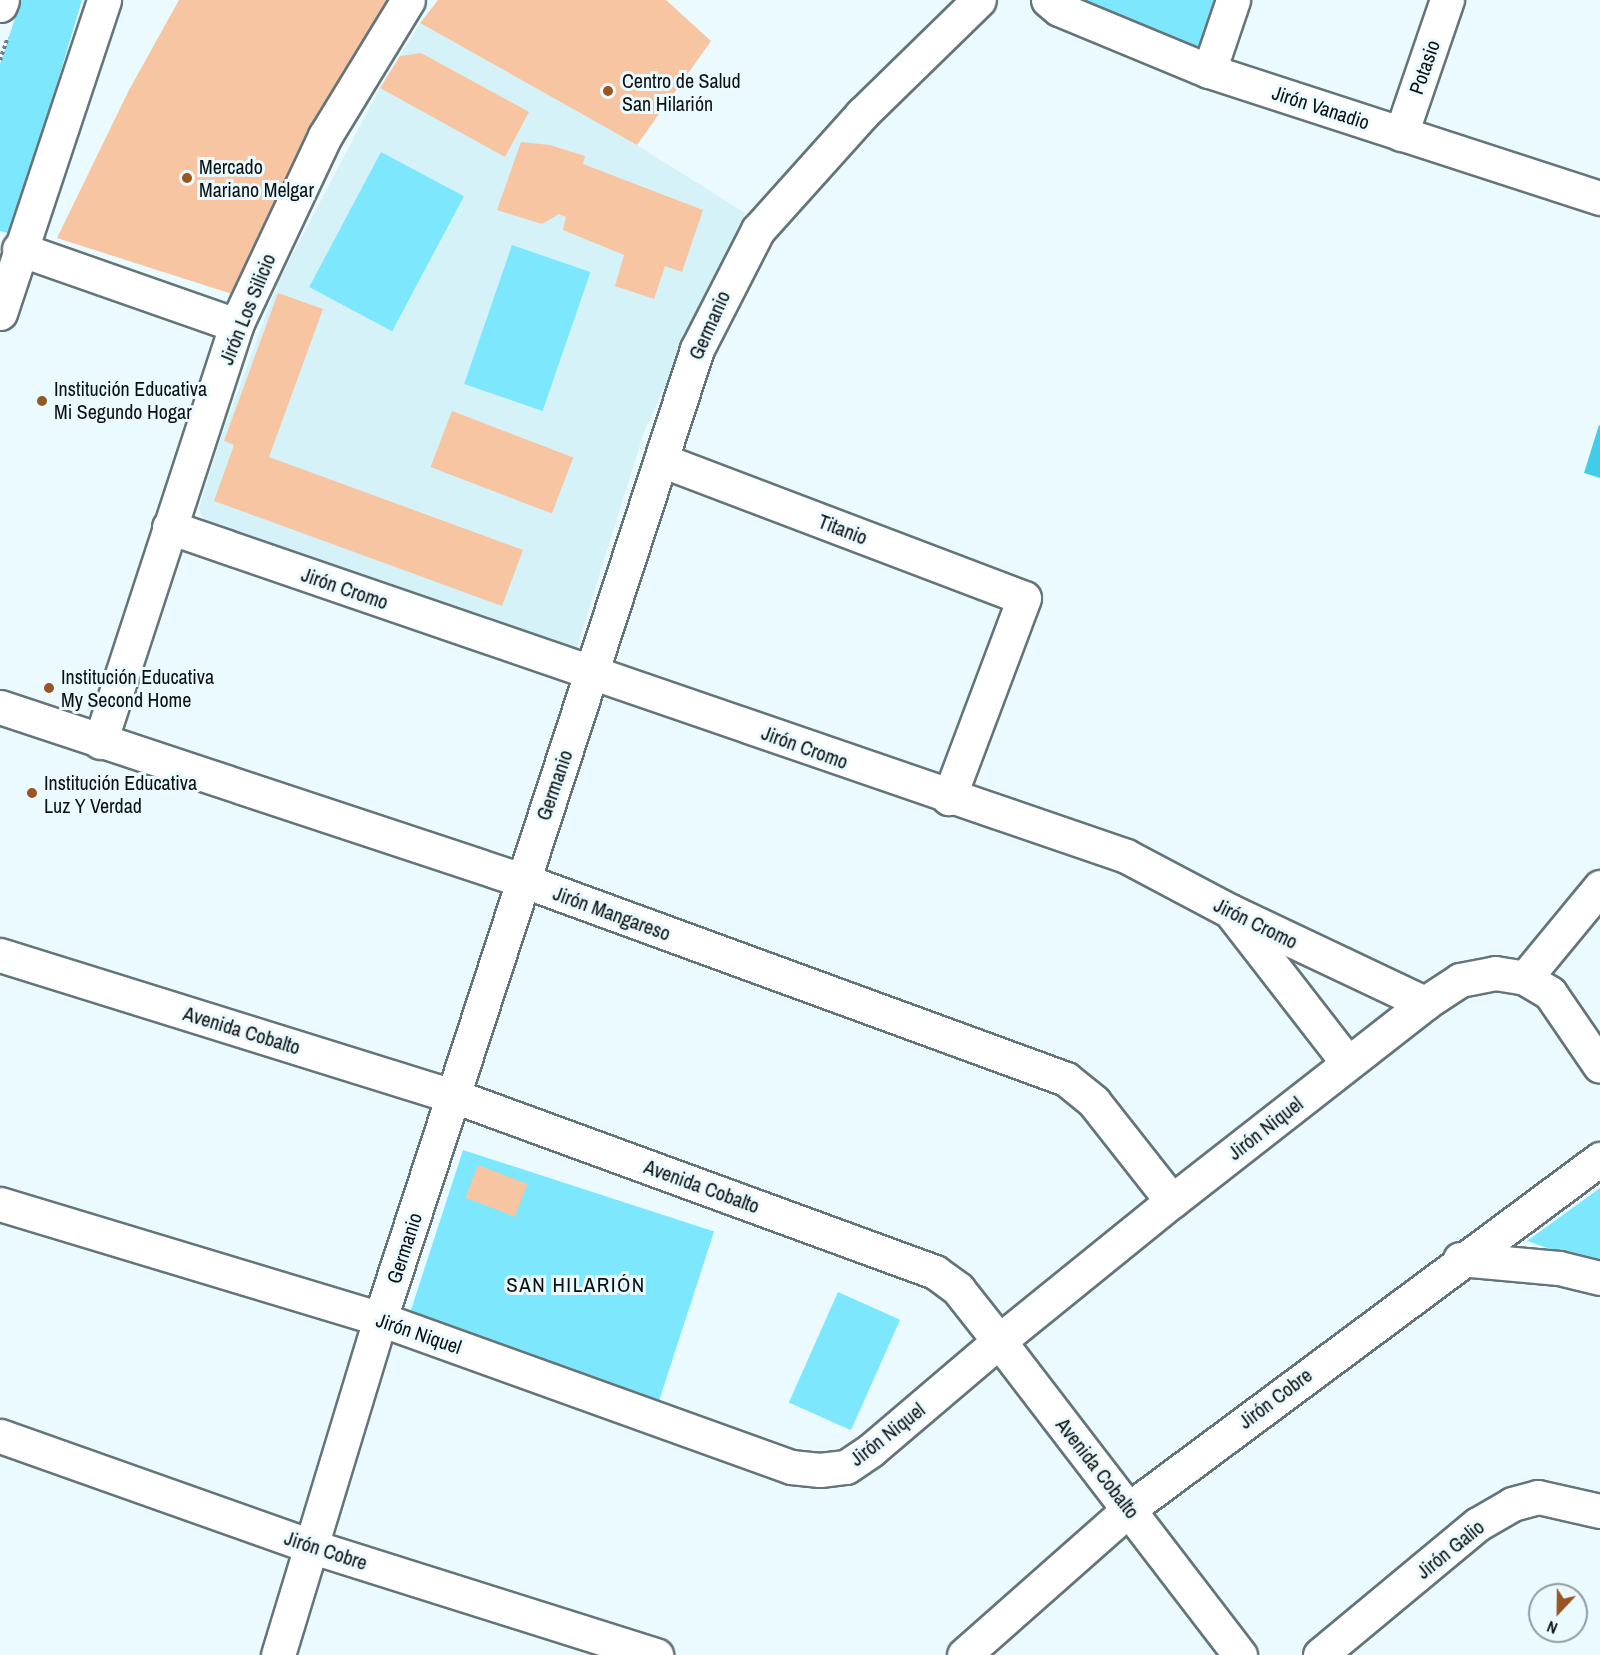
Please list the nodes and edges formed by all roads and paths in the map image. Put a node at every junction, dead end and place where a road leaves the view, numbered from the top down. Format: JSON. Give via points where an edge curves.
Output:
{"nodes":[{"id":1,"x":2,"y":0,"type":"edge"},
{"id":2,"x":104,"y":0,"type":"edge"},
{"id":3,"x":408,"y":0,"type":"edge"},
{"id":4,"x":979,"y":0,"type":"edge"},
{"id":5,"x":1048,"y":0,"type":"edge"},
{"id":6,"x":1233,"y":0,"type":"edge"},
{"id":7,"x":1448,"y":0,"type":"edge"},
{"id":8,"x":0,"y":5,"type":"edge"},
{"id":9,"x":1209,"y":71,"type":"junction"},
{"id":10,"x":1401,"y":134,"type":"junction"},
{"id":11,"x":1600,"y":198,"type":"edge"},
{"id":12,"x":20,"y":249,"type":"junction"},
{"id":13,"x":0,"y":313,"type":"edge"},
{"id":14,"x":236,"y":325,"type":"junction"},
{"id":15,"x":661,"y":460,"type":"junction"},
{"id":16,"x":169,"y":527,"type":"junction"},
{"id":17,"x":592,"y":672,"type":"junction"},
{"id":18,"x":0,"y":707,"type":"edge"},
{"id":19,"x":100,"y":742,"type":"junction"},
{"id":20,"x":949,"y":798,"type":"junction"},
{"id":21,"x":522,"y":880,"type":"junction"},
{"id":22,"x":1600,"y":887,"type":"edge"},
{"id":23,"x":1230,"y":911,"type":"junction"},
{"id":24,"x":0,"y":954,"type":"edge"},
{"id":25,"x":1525,"y":978,"type":"junction"},
{"id":26,"x":1425,"y":1003,"type":"junction"},
{"id":27,"x":1348,"y":1063,"type":"junction"},
{"id":28,"x":1600,"y":1066,"type":"edge"},
{"id":29,"x":454,"y":1096,"type":"junction"},
{"id":30,"x":1600,"y":1159,"type":"edge"},
{"id":31,"x":1172,"y":1201,"type":"junction"},
{"id":32,"x":0,"y":1204,"type":"edge"},
{"id":33,"x":1460,"y":1259,"type":"junction"},
{"id":34,"x":1600,"y":1278,"type":"edge"},
{"id":35,"x":380,"y":1319,"type":"junction"},
{"id":36,"x":999,"y":1341,"type":"junction"},
{"id":37,"x":0,"y":1436,"type":"edge"},
{"id":38,"x":1129,"y":1509,"type":"junction"},
{"id":39,"x":1600,"y":1511,"type":"edge"},
{"id":40,"x":313,"y":1547,"type":"junction"},
{"id":41,"x":278,"y":1655,"type":"edge"},
{"id":42,"x":656,"y":1655,"type":"edge"},
{"id":43,"x":964,"y":1655,"type":"edge"},
{"id":44,"x":1240,"y":1655,"type":"edge"},
{"id":45,"x":1320,"y":1655,"type":"edge"}],
"edges":[{"from":1,"to":8,"type":"street"},
{"from":2,"to":12,"type":"street"},
{"from":3,"to":14,"type":"street","name":"Jirón Los Silicio","via":[[325,136]]},
{"from":4,"to":15,"type":"street","name":"Germanio","via":[[855,122],[758,230],[697,349]]},
{"from":5,"to":9,"type":"street","name":"Jirón Vanadio","via":[[1059,9]]},
{"from":6,"to":9,"type":"street"},
{"from":7,"to":10,"type":"street","name":"Potasio"},
{"from":9,"to":10,"type":"street","name":"Jirón Vanadio"},
{"from":10,"to":11,"type":"street","name":"Jirón Vanadio"},
{"from":12,"to":13,"type":"street"},
{"from":12,"to":14,"type":"street"},
{"from":14,"to":16,"type":"street","name":"Jirón Los Silicio"},
{"from":15,"to":17,"type":"street","name":"Germanio"},
{"from":15,"to":20,"type":"street","name":"Titanio","via":[[1024,598]]},
{"from":16,"to":17,"type":"street","name":"Jirón Cromo"},
{"from":16,"to":19,"type":"street","name":"Jirón Los Silicio"},
{"from":17,"to":20,"type":"street","name":"Jirón Cromo"},
{"from":17,"to":21,"type":"street","name":"Germanio"},
{"from":18,"to":19,"type":"street","name":"Jirón Mangareso"},
{"from":19,"to":21,"type":"street","name":"Jirón Mangareso"},
{"from":20,"to":23,"type":"street","name":"Jirón Cromo","via":[[1126,856]]},
{"from":21,"to":29,"type":"street","name":"Germanio"},
{"from":21,"to":31,"type":"street","name":"Jirón Mangareso","via":[[1066,1079],[1094,1102]]},
{"from":22,"to":25,"type":"street"},
{"from":23,"to":26,"type":"street","name":"Jirón Cromo"},
{"from":23,"to":27,"type":"street"},
{"from":24,"to":29,"type":"street","name":"Avenida Cobalto"},
{"from":25,"to":26,"type":"street","name":"Jirón Niquel","via":[[1495,973],[1460,980]]},
{"from":25,"to":28,"type":"street","via":[[1550,993]]},
{"from":26,"to":27,"type":"street","name":"Jirón Niquel"},
{"from":27,"to":31,"type":"street","name":"Jirón Niquel"},
{"from":29,"to":35,"type":"street","name":"Germanio"},
{"from":29,"to":36,"type":"street","name":"Avenida Cobalto","via":[[935,1272],[958,1289]]},
{"from":30,"to":33,"type":"street","name":"Jirón Cobre"},
{"from":31,"to":36,"type":"street","name":"Jirón Niquel"},
{"from":32,"to":35,"type":"street","name":"Jirón Niquel"},
{"from":33,"to":34,"type":"street","via":[[1559,1268]]},
{"from":33,"to":38,"type":"street","name":"Jirón Cobre"},
{"from":35,"to":36,"type":"street","name":"Jirón Niquel","via":[[791,1467],[820,1470],[846,1467],[871,1450]]},
{"from":35,"to":40,"type":"street","name":"Germanio"},
{"from":36,"to":38,"type":"street","name":"Avenida Cobalto"},
{"from":37,"to":40,"type":"street","name":"Jirón Cobre"},
{"from":38,"to":43,"type":"street","name":"Jirón Cobre"},
{"from":38,"to":44,"type":"street","name":"Avenida Cobalto"},
{"from":39,"to":45,"type":"street","name":"Jirón Galio","via":[[1538,1497],[1512,1504],[1478,1524]]},
{"from":40,"to":41,"type":"street","name":"Germanio"},
{"from":40,"to":42,"type":"street","name":"Jirón Cobre"}]}
